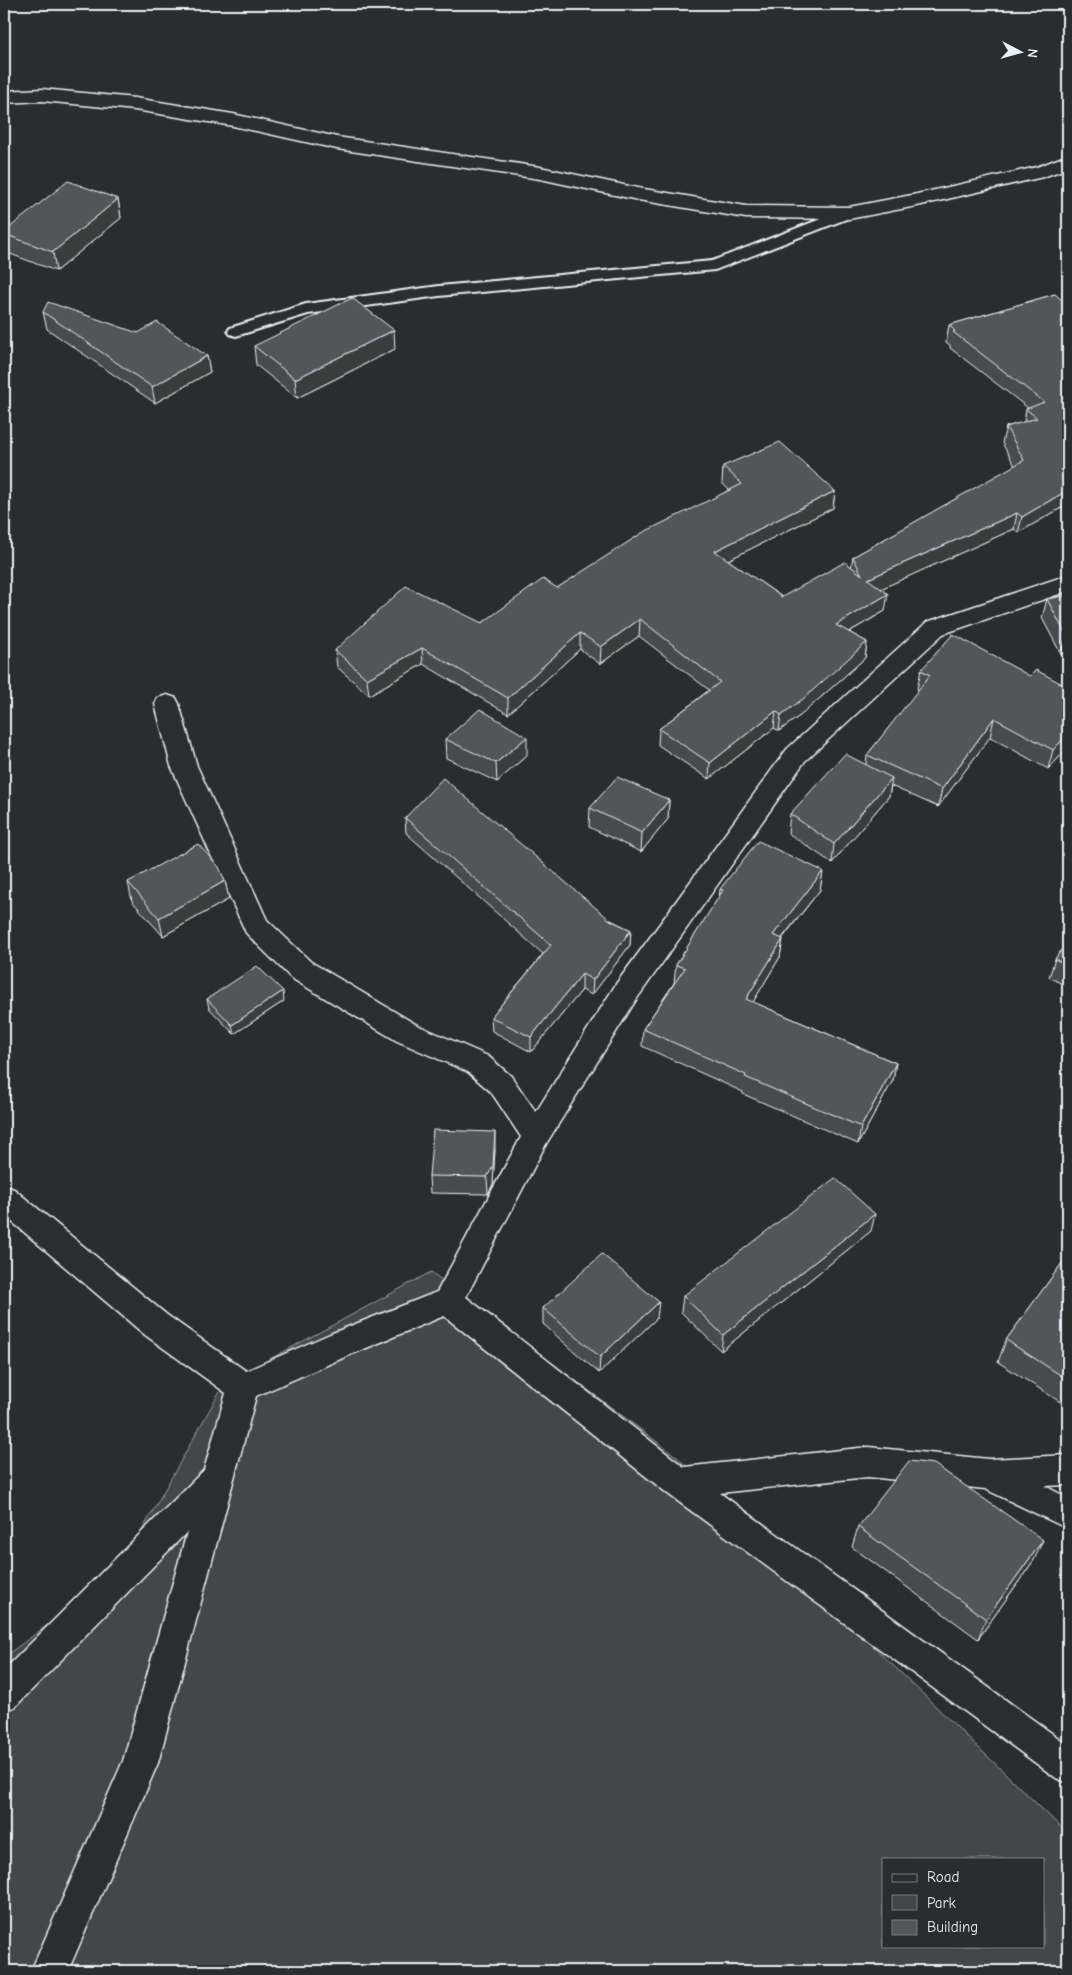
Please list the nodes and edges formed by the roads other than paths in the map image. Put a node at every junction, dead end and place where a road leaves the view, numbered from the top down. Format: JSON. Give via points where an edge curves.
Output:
{"nodes":[{"id":1,"x":4,"y":97,"type":"edge"},
{"id":2,"x":1068,"y":161,"type":"edge"},
{"id":3,"x":849,"y":213,"type":"junction"},
{"id":4,"x":236,"y":331,"type":"dead end"},
{"id":5,"x":1068,"y":583,"type":"edge"},
{"id":6,"x":167,"y":704,"type":"dead end"},
{"id":7,"x":536,"y":1136,"type":"junction"},
{"id":8,"x":4,"y":1198,"type":"edge"},
{"id":9,"x":448,"y":1302,"type":"junction"},
{"id":10,"x":243,"y":1387,"type":"junction"},
{"id":11,"x":1068,"y":1470,"type":"edge"},
{"id":12,"x":990,"y":1474,"type":"junction"},
{"id":13,"x":218,"y":1478,"type":"junction"},
{"id":14,"x":679,"y":1484,"type":"junction"},
{"id":15,"x":1068,"y":1514,"type":"edge"},
{"id":16,"x":4,"y":1694,"type":"edge"},
{"id":17,"x":1068,"y":1766,"type":"edge"},
{"id":18,"x":49,"y":1971,"type":"edge"}],
"edges":[{"from":1,"to":3,"type":"street","via":[[42,95],[135,104],[233,120],[337,143],[540,173],[746,212]]},
{"from":2,"to":3,"type":"street","via":[[1043,171]]},
{"from":3,"to":4,"type":"lane","via":[[716,265],[439,291],[306,309]]},
{"from":5,"to":7,"type":"street","via":[[935,628],[796,755],[626,992]]},
{"from":6,"to":7,"type":"street","via":[[184,766],[256,926],[301,970],[408,1033],[478,1064],[501,1084]]},
{"from":7,"to":9,"type":"street"},
{"from":8,"to":10,"type":"street","via":[[156,1325]]},
{"from":9,"to":10,"type":"street"},
{"from":9,"to":14,"type":"street"},
{"from":10,"to":13,"type":"street"},
{"from":11,"to":12,"type":"street"},
{"from":12,"to":14,"type":"street","via":[[868,1462]]},
{"from":12,"to":15,"type":"street"},
{"from":13,"to":16,"type":"street"},
{"from":13,"to":18,"type":"street","via":[[140,1763]]},
{"from":14,"to":17,"type":"street"}]}
